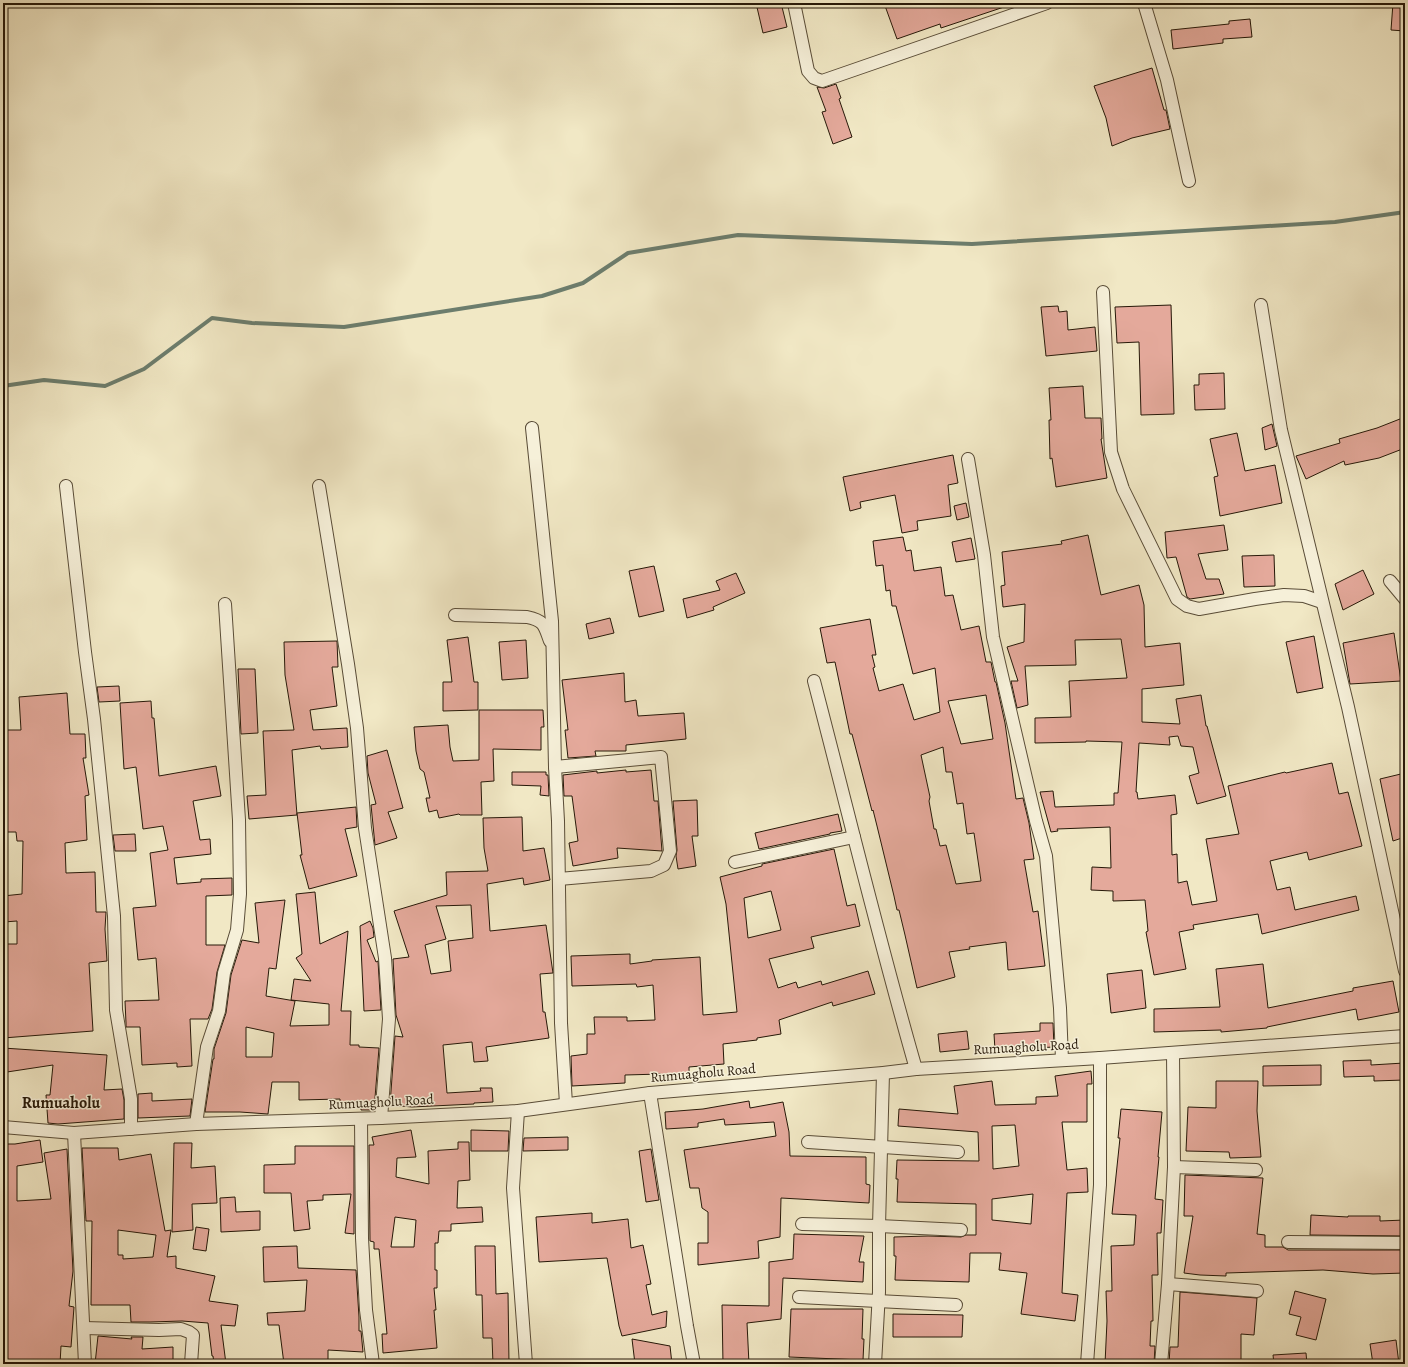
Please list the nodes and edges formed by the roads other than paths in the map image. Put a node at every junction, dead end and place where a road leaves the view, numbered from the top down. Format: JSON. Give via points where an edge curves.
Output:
{"nodes":[{"id":1,"x":794,"y":3,"type":"edge"},
{"id":2,"x":1047,"y":3,"type":"edge"},
{"id":3,"x":1144,"y":3,"type":"edge"},
{"id":4,"x":1189,"y":181,"type":"dead end"},
{"id":5,"x":1103,"y":292,"type":"dead end"},
{"id":6,"x":1262,"y":305,"type":"dead end"},
{"id":7,"x":532,"y":428,"type":"dead end"},
{"id":8,"x":968,"y":459,"type":"dead end"},
{"id":9,"x":66,"y":486,"type":"dead end"},
{"id":10,"x":319,"y":486,"type":"dead end"},
{"id":11,"x":1390,"y":581,"type":"dead end"},
{"id":12,"x":1405,"y":599,"type":"edge"},
{"id":13,"x":1322,"y":602,"type":"junction"},
{"id":14,"x":225,"y":604,"type":"dead end"},
{"id":15,"x":454,"y":615,"type":"dead end"},
{"id":16,"x":553,"y":648,"type":"junction"},
{"id":17,"x":814,"y":681,"type":"dead end"},
{"id":18,"x":555,"y":767,"type":"junction"},
{"id":19,"x":854,"y":837,"type":"junction"},
{"id":20,"x":735,"y":862,"type":"dead end"},
{"id":21,"x":559,"y":879,"type":"junction"},
{"id":22,"x":1405,"y":971,"type":"edge"},
{"id":23,"x":1405,"y":1036,"type":"edge"},
{"id":24,"x":1173,"y":1053,"type":"junction"},
{"id":25,"x":1100,"y":1058,"type":"junction"},
{"id":26,"x":1062,"y":1060,"type":"junction"},
{"id":27,"x":916,"y":1069,"type":"junction"},
{"id":28,"x":883,"y":1073,"type":"junction"},
{"id":29,"x":650,"y":1093,"type":"junction"},
{"id":30,"x":566,"y":1104,"type":"junction"},
{"id":31,"x":518,"y":1111,"type":"junction"},
{"id":32,"x":380,"y":1118,"type":"junction"},
{"id":33,"x":361,"y":1119,"type":"junction"},
{"id":34,"x":196,"y":1124,"type":"junction"},
{"id":35,"x":3,"y":1127,"type":"edge"},
{"id":36,"x":131,"y":1129,"type":"junction"},
{"id":37,"x":74,"y":1133,"type":"junction"},
{"id":38,"x":808,"y":1142,"type":"dead end"},
{"id":39,"x":881,"y":1147,"type":"junction"},
{"id":40,"x":958,"y":1152,"type":"dead end"},
{"id":41,"x":1174,"y":1167,"type":"junction"},
{"id":42,"x":1256,"y":1170,"type":"dead end"},
{"id":43,"x":802,"y":1224,"type":"dead end"},
{"id":44,"x":879,"y":1226,"type":"junction"},
{"id":45,"x":961,"y":1230,"type":"dead end"},
{"id":46,"x":1288,"y":1242,"type":"dead end"},
{"id":47,"x":1405,"y":1243,"type":"edge"},
{"id":48,"x":1168,"y":1284,"type":"junction"},
{"id":49,"x":1257,"y":1291,"type":"dead end"},
{"id":50,"x":799,"y":1297,"type":"dead end"},
{"id":51,"x":879,"y":1301,"type":"junction"},
{"id":52,"x":956,"y":1305,"type":"dead end"},
{"id":53,"x":84,"y":1328,"type":"junction"},
{"id":54,"x":85,"y":1364,"type":"edge"},
{"id":55,"x":191,"y":1364,"type":"edge"},
{"id":56,"x":373,"y":1364,"type":"edge"},
{"id":57,"x":526,"y":1364,"type":"edge"},
{"id":58,"x":694,"y":1364,"type":"edge"},
{"id":59,"x":875,"y":1364,"type":"edge"},
{"id":60,"x":1087,"y":1364,"type":"edge"},
{"id":61,"x":1161,"y":1364,"type":"edge"}],
"edges":[{"from":1,"to":2,"type":"street","via":[[808,72],[822,81]]},
{"from":3,"to":4,"type":"street","via":[[1167,80]]},
{"from":5,"to":13,"type":"street","via":[[1111,452],[1123,489],[1177,600],[1199,609],[1284,595],[1304,596]]},
{"from":6,"to":13,"type":"street","via":[[1281,430]]},
{"from":7,"to":16,"type":"street"},
{"from":8,"to":26,"type":"street","via":[[984,555],[993,637],[1046,856],[1060,1008]]},
{"from":9,"to":36,"type":"street","via":[[114,916],[116,1010],[131,1100]]},
{"from":10,"to":32,"type":"street","via":[[357,728],[365,828],[385,958],[389,1019]]},
{"from":11,"to":12,"type":"street"},
{"from":13,"to":22,"type":"street","via":[[1348,707]]},
{"from":14,"to":34,"type":"street","via":[[239,820],[240,894],[237,930],[224,973],[219,1011],[207,1046]]},
{"from":15,"to":16,"type":"street","via":[[527,617],[538,620],[543,623]]},
{"from":16,"to":18,"type":"street"},
{"from":17,"to":19,"type":"street"},
{"from":18,"to":21,"type":"street"},
{"from":18,"to":21,"type":"street","via":[[661,757],[670,851],[664,865],[651,871]]},
{"from":19,"to":20,"type":"street"},
{"from":19,"to":27,"type":"street"},
{"from":21,"to":30,"type":"street","via":[[561,1023]]},
{"from":23,"to":24,"type":"street","name":"Rumuagholu Road"},
{"from":24,"to":25,"type":"street","name":"Rumuagholu Road"},
{"from":24,"to":41,"type":"street"},
{"from":25,"to":26,"type":"street","name":"Rumuagholu Road"},
{"from":25,"to":60,"type":"street","via":[[1100,1185]]},
{"from":26,"to":27,"type":"street","name":"Rumuagholu Road"},
{"from":27,"to":28,"type":"street","name":"Rumuagholu Road"},
{"from":28,"to":29,"type":"street","name":"Rumuagholu Road"},
{"from":28,"to":39,"type":"street"},
{"from":29,"to":30,"type":"street","name":"Rumuagholu Road"},
{"from":29,"to":58,"type":"street"},
{"from":30,"to":31,"type":"street","name":"Rumuagholu Road"},
{"from":31,"to":32,"type":"street","name":"Rumuagholu Road"},
{"from":31,"to":57,"type":"street","via":[[513,1188]]},
{"from":32,"to":33,"type":"street","name":"Rumuagholu Road"},
{"from":33,"to":34,"type":"street","name":"Rumuagholu Road"},
{"from":33,"to":56,"type":"street","via":[[362,1238],[366,1310]]},
{"from":34,"to":36,"type":"street","name":"Rumuagholu Road"},
{"from":35,"to":37,"type":"street","name":"Rumuagholu Road"},
{"from":36,"to":37,"type":"street","name":"Rumuagholu Road"},
{"from":37,"to":53,"type":"street"},
{"from":38,"to":39,"type":"street"},
{"from":39,"to":40,"type":"street"},
{"from":39,"to":44,"type":"street"},
{"from":41,"to":42,"type":"street"},
{"from":41,"to":48,"type":"street"},
{"from":43,"to":44,"type":"street"},
{"from":44,"to":45,"type":"street"},
{"from":44,"to":51,"type":"street"},
{"from":46,"to":47,"type":"street"},
{"from":48,"to":49,"type":"street"},
{"from":48,"to":61,"type":"street"},
{"from":50,"to":51,"type":"street"},
{"from":51,"to":52,"type":"street"},
{"from":51,"to":59,"type":"street"},
{"from":53,"to":54,"type":"street"},
{"from":53,"to":55,"type":"street","via":[[181,1329],[193,1335]]}]}
